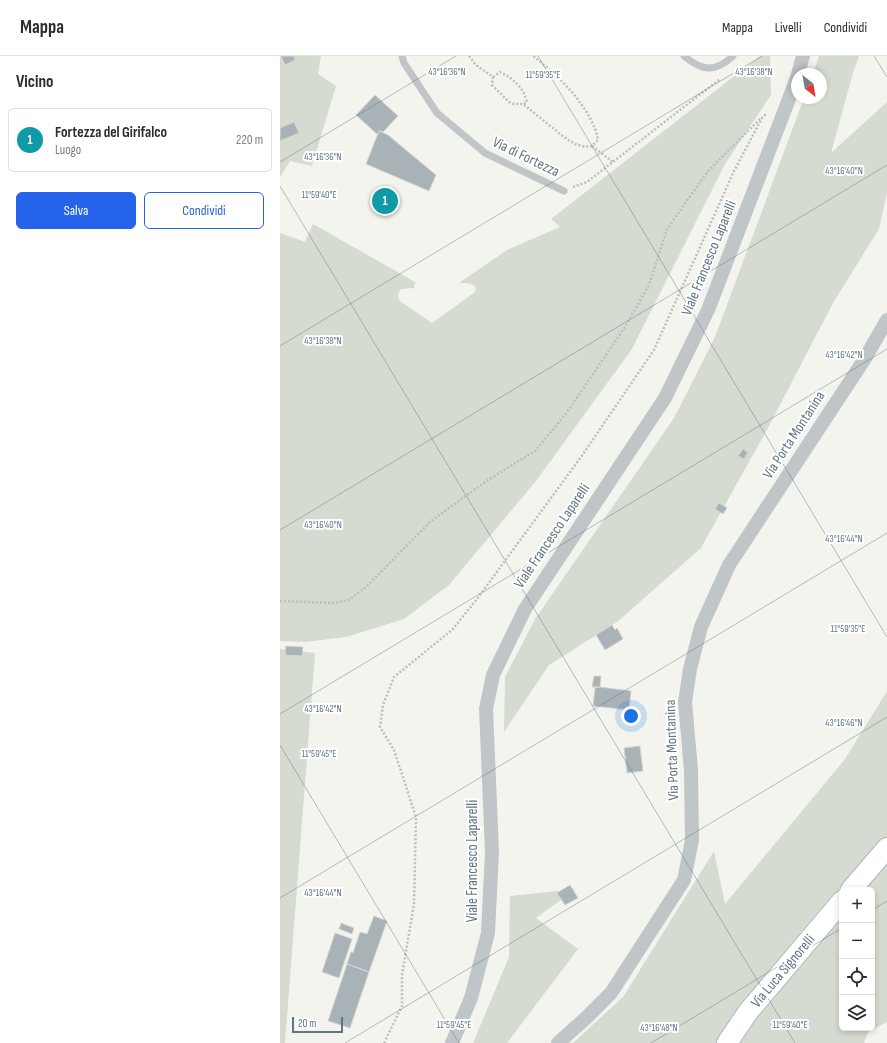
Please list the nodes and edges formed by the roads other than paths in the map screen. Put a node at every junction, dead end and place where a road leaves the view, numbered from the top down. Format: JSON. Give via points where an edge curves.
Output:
{"nodes":[{"id":1,"x":402,"y":56,"type":"edge"},
{"id":2,"x":684,"y":56,"type":"edge"},
{"id":3,"x":733,"y":56,"type":"edge"},
{"id":4,"x":803,"y":56,"type":"edge"},
{"id":5,"x":800,"y":68,"type":"edge"},
{"id":6,"x":791,"y":94,"type":"edge"},
{"id":7,"x":564,"y":190,"type":"road end"},
{"id":8,"x":887,"y":320,"type":"edge"},
{"id":9,"x":887,"y":848,"type":"edge"},
{"id":10,"x":854,"y":887,"type":"edge"},
{"id":11,"x":839,"y":905,"type":"edge"},
{"id":12,"x":452,"y":1043,"type":"edge"},
{"id":13,"x":558,"y":1043,"type":"edge"},
{"id":14,"x":727,"y":1043,"type":"edge"}],
"edges":[{"from":1,"to":7,"type":"lane","name":"Via di Fortezza","via":[[437,113],[485,153]]},
{"from":2,"to":3,"type":"lane","via":[[706,69],[718,66]]},
{"from":4,"to":5,"type":"street"},
{"from":6,"to":12,"type":"street","name":"Viale Francesco Laparelli","via":[[708,310],[665,398],[524,609],[493,675],[486,709],[492,852],[488,933],[471,998]]},
{"from":8,"to":13,"type":"street","name":"Via Porta Montanina","via":[[860,366],[729,565],[701,627],[690,669],[686,702],[691,770],[692,840],[684,880],[611,992]]},
{"from":9,"to":10,"type":"main road"},
{"from":11,"to":14,"type":"main road","name":"Via Luca Signorelli","via":[[748,1012]]}]}
